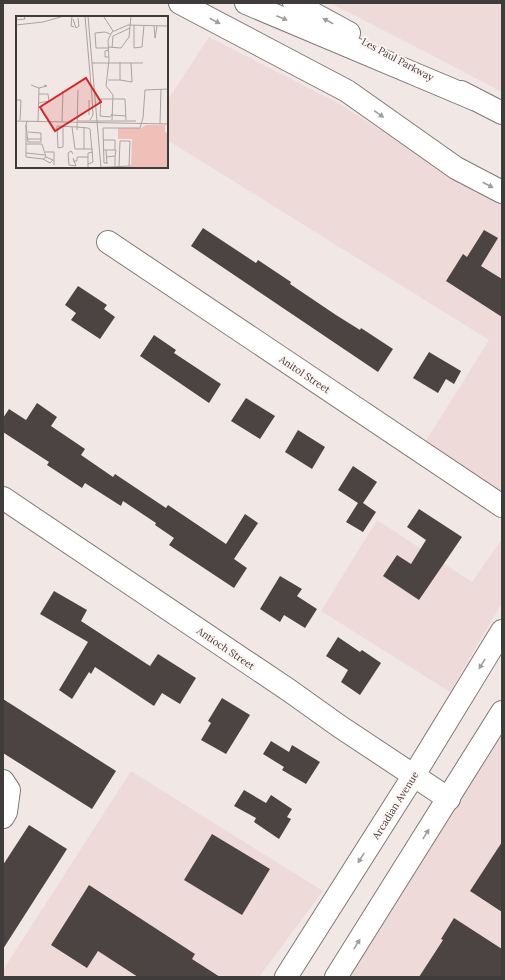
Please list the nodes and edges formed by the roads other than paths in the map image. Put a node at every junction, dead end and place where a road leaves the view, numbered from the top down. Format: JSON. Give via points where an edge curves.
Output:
{"nodes":[{"id":1,"x":180,"y":3,"type":"edge"},
{"id":2,"x":246,"y":3,"type":"edge"},
{"id":3,"x":294,"y":3,"type":"edge"},
{"id":4,"x":474,"y":99,"type":"junction"},
{"id":5,"x":502,"y":113,"type":"edge"},
{"id":6,"x":502,"y":192,"type":"edge"},
{"id":7,"x":108,"y":242,"type":"dead end"},
{"id":8,"x":3,"y":498,"type":"edge"},
{"id":9,"x":502,"y":506,"type":"edge"},
{"id":10,"x":502,"y":631,"type":"edge"},
{"id":11,"x":502,"y":712,"type":"edge"},
{"id":12,"x":414,"y":775,"type":"junction"},
{"id":13,"x":3,"y":781,"type":"edge"},
{"id":14,"x":449,"y":799,"type":"junction"},
{"id":15,"x":3,"y":817,"type":"edge"},
{"id":16,"x":286,"y":977,"type":"edge"},
{"id":17,"x":336,"y":977,"type":"edge"}],
"edges":[{"from":1,"to":6,"type":"main road","one_way":true,"via":[[347,91],[456,168]]},
{"from":2,"to":4,"type":"main road","one_way":true},
{"from":4,"to":3,"type":"main road","name":"Les Paul Parkway","one_way":true},
{"from":4,"to":5,"type":"main road","name":"Les Paul Parkway"},
{"from":7,"to":9,"type":"main road","name":"Anitol Street"},
{"from":8,"to":12,"type":"main road","name":"Antioch Street"},
{"from":10,"to":12,"type":"main road","name":"Arcadian Avenue","one_way":true},
{"from":11,"to":14,"type":"main road"},
{"from":12,"to":14,"type":"main road","name":"Antioch Street"},
{"from":12,"to":16,"type":"main road","name":"Arcadian Avenue","one_way":true},
{"from":13,"to":15,"type":"main road","via":[[9,790]]},
{"from":17,"to":14,"type":"main road","one_way":true}]}
